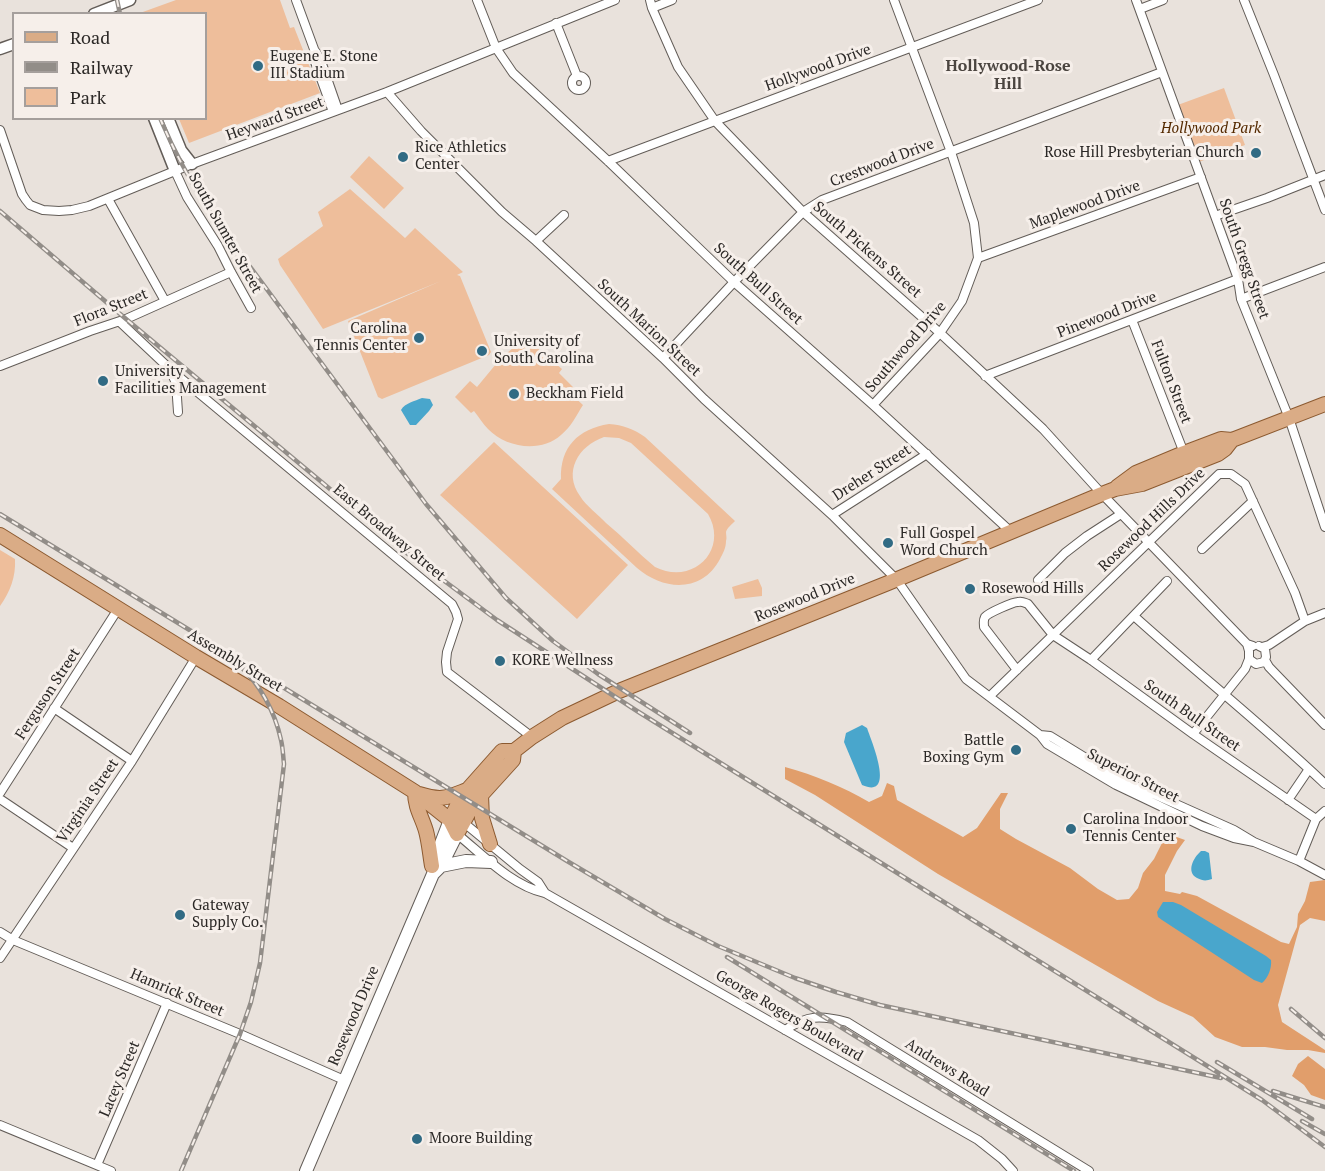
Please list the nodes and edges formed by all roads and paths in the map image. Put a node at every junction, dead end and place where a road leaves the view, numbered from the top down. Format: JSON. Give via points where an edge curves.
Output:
{"nodes":[{"id":1,"x":296,"y":0,"type":"edge"},
{"id":2,"x":477,"y":0,"type":"edge"},
{"id":3,"x":615,"y":0,"type":"edge"},
{"id":4,"x":672,"y":0,"type":"edge"},
{"id":5,"x":894,"y":0,"type":"edge"},
{"id":6,"x":1038,"y":0,"type":"edge"},
{"id":7,"x":1163,"y":0,"type":"edge"},
{"id":8,"x":1244,"y":0,"type":"edge"},
{"id":9,"x":651,"y":4,"type":"edge"},
{"id":10,"x":1138,"y":4,"type":"edge"},
{"id":11,"x":119,"y":6,"type":"edge"},
{"id":12,"x":100,"y":12,"type":"edge"},
{"id":13,"x":556,"y":23,"type":"junction"},
{"id":14,"x":912,"y":47,"type":"junction"},
{"id":15,"x":496,"y":48,"type":"junction"},
{"id":16,"x":1162,"y":72,"type":"junction"},
{"id":17,"x":577,"y":76,"type":"dead end"},
{"id":18,"x":387,"y":92,"type":"junction"},
{"id":19,"x":335,"y":111,"type":"junction"},
{"id":20,"x":155,"y":120,"type":"edge"},
{"id":21,"x":169,"y":120,"type":"edge"},
{"id":22,"x":715,"y":121,"type":"junction"},
{"id":23,"x":0,"y":130,"type":"edge"},
{"id":24,"x":951,"y":152,"type":"junction"},
{"id":25,"x":608,"y":161,"type":"junction"},
{"id":26,"x":192,"y":164,"type":"junction"},
{"id":27,"x":175,"y":171,"type":"junction"},
{"id":28,"x":1325,"y":175,"type":"edge"},
{"id":29,"x":1201,"y":177,"type":"junction"},
{"id":30,"x":1313,"y":180,"type":"junction"},
{"id":31,"x":108,"y":199,"type":"junction"},
{"id":32,"x":1325,"y":210,"type":"edge"},
{"id":33,"x":803,"y":212,"type":"junction"},
{"id":34,"x":564,"y":214,"type":"dead end"},
{"id":35,"x":1215,"y":216,"type":"junction"},
{"id":36,"x":536,"y":241,"type":"junction"},
{"id":37,"x":978,"y":258,"type":"junction"},
{"id":38,"x":1325,"y":267,"type":"edge"},
{"id":39,"x":231,"y":272,"type":"junction"},
{"id":40,"x":1238,"y":279,"type":"junction"},
{"id":41,"x":734,"y":282,"type":"junction"},
{"id":42,"x":1241,"y":299,"type":"junction"},
{"id":43,"x":165,"y":301,"type":"junction"},
{"id":44,"x":251,"y":308,"type":"dead end"},
{"id":45,"x":1132,"y":320,"type":"junction"},
{"id":46,"x":120,"y":322,"type":"junction"},
{"id":47,"x":940,"y":333,"type":"junction"},
{"id":48,"x":663,"y":358,"type":"junction"},
{"id":49,"x":0,"y":366,"type":"edge"},
{"id":50,"x":171,"y":370,"type":"junction"},
{"id":51,"x":985,"y":376,"type":"junction"},
{"id":52,"x":1325,"y":404,"type":"edge"},
{"id":53,"x":873,"y":405,"type":"junction"},
{"id":54,"x":178,"y":412,"type":"dead end"},
{"id":55,"x":1288,"y":418,"type":"junction"},
{"id":56,"x":1232,"y":440,"type":"junction"},
{"id":57,"x":1184,"y":453,"type":"junction"},
{"id":58,"x":927,"y":454,"type":"junction"},
{"id":59,"x":1115,"y":489,"type":"junction"},
{"id":60,"x":1102,"y":494,"type":"junction"},
{"id":61,"x":1253,"y":501,"type":"junction"},
{"id":62,"x":1121,"y":514,"type":"junction"},
{"id":63,"x":832,"y":515,"type":"junction"},
{"id":64,"x":1325,"y":527,"type":"edge"},
{"id":65,"x":1010,"y":531,"type":"junction"},
{"id":66,"x":0,"y":536,"type":"edge"},
{"id":67,"x":1148,"y":543,"type":"junction"},
{"id":68,"x":1202,"y":549,"type":"dead end"},
{"id":69,"x":897,"y":580,"type":"junction"},
{"id":70,"x":1038,"y":580,"type":"dead end"},
{"id":71,"x":1167,"y":582,"type":"dead end"},
{"id":72,"x":118,"y":609,"type":"junction"},
{"id":73,"x":1325,"y":613,"type":"edge"},
{"id":74,"x":1134,"y":616,"type":"junction"},
{"id":75,"x":1305,"y":621,"type":"junction"},
{"id":76,"x":1053,"y":635,"type":"junction"},
{"id":77,"x":1258,"y":655,"type":"junction"},
{"id":78,"x":196,"y":657,"type":"junction"},
{"id":79,"x":1091,"y":660,"type":"junction"},
{"id":80,"x":1017,"y":670,"type":"junction"},
{"id":81,"x":1225,"y":694,"type":"junction"},
{"id":82,"x":990,"y":696,"type":"junction"},
{"id":83,"x":54,"y":708,"type":"junction"},
{"id":84,"x":1325,"y":725,"type":"edge"},
{"id":85,"x":1192,"y":734,"type":"junction"},
{"id":86,"x":532,"y":737,"type":"junction"},
{"id":87,"x":514,"y":751,"type":"junction"},
{"id":88,"x":132,"y":761,"type":"junction"},
{"id":89,"x":1310,"y":769,"type":"junction"},
{"id":90,"x":1325,"y":783,"type":"edge"},
{"id":91,"x":468,"y":789,"type":"junction"},
{"id":92,"x":415,"y":792,"type":"junction"},
{"id":93,"x":0,"y":793,"type":"edge"},
{"id":94,"x":481,"y":795,"type":"junction"},
{"id":95,"x":0,"y":799,"type":"edge"},
{"id":96,"x":1288,"y":800,"type":"junction"},
{"id":97,"x":1325,"y":811,"type":"edge"},
{"id":98,"x":1316,"y":819,"type":"junction"},
{"id":99,"x":457,"y":826,"type":"junction"},
{"id":100,"x":490,"y":844,"type":"junction"},
{"id":101,"x":73,"y":848,"type":"junction"},
{"id":102,"x":1299,"y":861,"type":"junction"},
{"id":103,"x":491,"y":862,"type":"junction"},
{"id":104,"x":435,"y":869,"type":"junction"},
{"id":105,"x":1325,"y":874,"type":"edge"},
{"id":106,"x":545,"y":893,"type":"junction"},
{"id":107,"x":0,"y":932,"type":"edge"},
{"id":108,"x":13,"y":940,"type":"junction"},
{"id":109,"x":0,"y":958,"type":"edge"},
{"id":110,"x":167,"y":1003,"type":"junction"},
{"id":111,"x":785,"y":1030,"type":"junction"},
{"id":112,"x":344,"y":1080,"type":"junction"},
{"id":113,"x":0,"y":1125,"type":"edge"},
{"id":114,"x":98,"y":1165,"type":"junction"},
{"id":115,"x":111,"y":1171,"type":"edge"},
{"id":116,"x":306,"y":1171,"type":"edge"},
{"id":117,"x":1013,"y":1171,"type":"edge"},
{"id":118,"x":1089,"y":1171,"type":"edge"}],
"edges":[{"from":1,"to":19,"type":"street"},
{"from":2,"to":15,"type":"street","name":"South Bull Street"},
{"from":3,"to":13,"type":"street","name":"Heyward Street"},
{"from":4,"to":9,"type":"street"},
{"from":5,"to":14,"type":"street","name":"Southwood Drive"},
{"from":6,"to":14,"type":"street","name":"Hollywood Drive"},
{"from":7,"to":10,"type":"street"},
{"from":8,"to":30,"type":"street"},
{"from":9,"to":22,"type":"street","name":"South Pickens Street","via":[[678,67]]},
{"from":10,"to":16,"type":"street","name":"South Gregg Street"},
{"from":11,"to":12,"type":"street"},
{"from":13,"to":15,"type":"street","name":"Heyward Street"},
{"from":13,"to":17,"type":"street"},
{"from":14,"to":22,"type":"street","name":"Hollywood Drive"},
{"from":14,"to":24,"type":"street","name":"Southwood Drive"},
{"from":15,"to":18,"type":"street","name":"Heyward Street"},
{"from":15,"to":25,"type":"street","name":"South Bull Street","via":[[513,73]]},
{"from":16,"to":24,"type":"street","name":"Crestwood Drive"},
{"from":16,"to":29,"type":"street","name":"South Gregg Street"},
{"from":18,"to":19,"type":"street","name":"Heyward Street"},
{"from":18,"to":36,"type":"street","name":"South Marion Street","via":[[421,131]]},
{"from":19,"to":26,"type":"street","name":"Heyward Street"},
{"from":20,"to":27,"type":"street"},
{"from":21,"to":26,"type":"street","via":[[179,146]]},
{"from":22,"to":25,"type":"street","name":"Hollywood Drive"},
{"from":22,"to":33,"type":"street","name":"South Pickens Street"},
{"from":23,"to":31,"type":"street","name":"Heyward Street","via":[[22,194],[30,205],[42,210],[72,210]]},
{"from":24,"to":33,"type":"street","name":"Crestwood Drive","via":[[822,201]]},
{"from":24,"to":37,"type":"street","name":"Southwood Drive","via":[[974,223]]},
{"from":25,"to":41,"type":"street","name":"South Bull Street"},
{"from":26,"to":27,"type":"street","name":"Heyward Street"},
{"from":27,"to":31,"type":"street","name":"Heyward Street"},
{"from":27,"to":39,"type":"street","name":"South Sumter Street"},
{"from":28,"to":30,"type":"street"},
{"from":29,"to":35,"type":"street","name":"South Gregg Street"},
{"from":29,"to":37,"type":"street","name":"Maplewood Drive"},
{"from":30,"to":32,"type":"street"},
{"from":30,"to":35,"type":"street"},
{"from":31,"to":43,"type":"street"},
{"from":33,"to":41,"type":"street","name":"Crestwood Drive"},
{"from":33,"to":47,"type":"street","name":"South Pickens Street"},
{"from":34,"to":36,"type":"street"},
{"from":35,"to":40,"type":"street","name":"South Gregg Street"},
{"from":36,"to":48,"type":"street","name":"South Marion Street"},
{"from":37,"to":47,"type":"street","name":"Southwood Drive","via":[[962,301]]},
{"from":38,"to":42,"type":"street"},
{"from":39,"to":43,"type":"street","name":"Flora Street"},
{"from":39,"to":44,"type":"street","name":"South Sumter Street"},
{"from":40,"to":42,"type":"street","name":"South Gregg Street"},
{"from":40,"to":45,"type":"street","name":"Pinewood Drive"},
{"from":41,"to":48,"type":"street","name":"Crestwood Drive"},
{"from":41,"to":53,"type":"street","name":"South Bull Street"},
{"from":42,"to":55,"type":"street","name":"South Gregg Street"},
{"from":43,"to":46,"type":"street","name":"Flora Street"},
{"from":45,"to":51,"type":"street","name":"Pinewood Drive"},
{"from":45,"to":57,"type":"street","name":"Fulton Street"},
{"from":46,"to":49,"type":"street","name":"Flora Street"},
{"from":46,"to":50,"type":"street","name":"East Broadway Street"},
{"from":47,"to":51,"type":"street","name":"South Pickens Street"},
{"from":47,"to":53,"type":"street","name":"Southwood Drive"},
{"from":48,"to":63,"type":"street","name":"South Marion Street"},
{"from":50,"to":54,"type":"street"},
{"from":50,"to":86,"type":"street","name":"East Broadway Street","via":[[452,604],[458,619],[447,652],[447,672]]},
{"from":51,"to":60,"type":"street","name":"South Pickens Street","via":[[1043,429]]},
{"from":52,"to":55,"type":"main road","name":"Rosewood Drive"},
{"from":53,"to":58,"type":"street","name":"South Bull Street"},
{"from":55,"to":56,"type":"main road","name":"Rosewood Drive"},
{"from":55,"to":64,"type":"street","name":"South Gregg Street"},
{"from":56,"to":57,"type":"main road","name":"Rosewood Drive","via":[[1221,439]]},
{"from":56,"to":59,"type":"main road","name":"Rosewood Drive","via":[[1218,454],[1142,484]]},
{"from":57,"to":59,"type":"main road","name":"Rosewood Drive","via":[[1136,472]]},
{"from":58,"to":63,"type":"street","name":"Dreher Street"},
{"from":58,"to":65,"type":"street","name":"South Bull Street"},
{"from":59,"to":60,"type":"main road","name":"Rosewood Drive"},
{"from":60,"to":62,"type":"street"},
{"from":60,"to":65,"type":"main road","name":"Rosewood Drive"},
{"from":61,"to":67,"type":"street","name":"Rosewood Hills Drive","via":[[1238,478],[1219,474]]},
{"from":61,"to":68,"type":"street"},
{"from":61,"to":75,"type":"street","name":"Rosewood Hills Drive"},
{"from":62,"to":67,"type":"street"},
{"from":62,"to":70,"type":"street","via":[[1065,553]]},
{"from":63,"to":69,"type":"street","name":"South Marion Street"},
{"from":65,"to":69,"type":"main road","name":"Rosewood Drive"},
{"from":66,"to":72,"type":"main road","name":"Assembly Street"},
{"from":67,"to":76,"type":"street","name":"Rosewood Hills Drive"},
{"from":67,"to":77,"type":"street"},
{"from":69,"to":82,"type":"street","name":"Superior Street","via":[[966,679]]},
{"from":69,"to":86,"type":"main road","name":"Rosewood Drive","via":[[619,691]]},
{"from":71,"to":74,"type":"street"},
{"from":72,"to":78,"type":"main road","name":"Assembly Street"},
{"from":72,"to":83,"type":"street","name":"Ferguson Street"},
{"from":73,"to":75,"type":"street"},
{"from":74,"to":79,"type":"street"},
{"from":74,"to":81,"type":"street"},
{"from":75,"to":77,"type":"street"},
{"from":76,"to":79,"type":"street","name":"South Bull Street"},
{"from":76,"to":80,"type":"street","name":"Rosewood Hills Drive"},
{"from":76,"to":80,"type":"street","via":[[1028,603],[1022,601],[988,614],[984,627]]},
{"from":77,"to":81,"type":"street"},
{"from":77,"to":84,"type":"street"},
{"from":78,"to":88,"type":"street","name":"Virginia Street"},
{"from":78,"to":92,"type":"main road","name":"Assembly Street"},
{"from":79,"to":85,"type":"street","name":"South Bull Street"},
{"from":80,"to":82,"type":"street","name":"Rosewood Hills Drive"},
{"from":81,"to":85,"type":"street"},
{"from":81,"to":89,"type":"street"},
{"from":82,"to":102,"type":"street","name":"Superior Street","via":[[1047,744],[1116,785],[1205,827]]},
{"from":83,"to":88,"type":"street"},
{"from":83,"to":93,"type":"street","name":"Ferguson Street"},
{"from":85,"to":96,"type":"street","name":"South Bull Street"},
{"from":86,"to":87,"type":"main road","name":"Rosewood Drive"},
{"from":87,"to":91,"type":"main road","name":"Rosewood Drive","via":[[502,751]]},
{"from":87,"to":94,"type":"main road","name":"Rosewood Drive","via":[[513,760]]},
{"from":88,"to":101,"type":"street","name":"Virginia Street"},
{"from":89,"to":90,"type":"street"},
{"from":89,"to":96,"type":"street"},
{"from":91,"to":92,"type":"main road","via":[[444,798]]},
{"from":91,"to":99,"type":"main road","name":"Rosewood Drive","via":[[462,796]]},
{"from":92,"to":99,"type":"main road","name":"Assembly Street"},
{"from":92,"to":104,"type":"main road","via":[[415,805]]},
{"from":94,"to":99,"type":"main road","name":"Rosewood Drive"},
{"from":94,"to":100,"type":"main road","via":[[482,818]]},
{"from":95,"to":101,"type":"street"},
{"from":96,"to":98,"type":"street","name":"South Bull Street"},
{"from":97,"to":98,"type":"street"},
{"from":98,"to":102,"type":"street"},
{"from":99,"to":100,"type":"street","name":"George Rogers Boulevard"},
{"from":99,"to":103,"type":"street","name":"George Rogers Boulevard"},
{"from":99,"to":104,"type":"main road","name":"Rosewood Drive"},
{"from":100,"to":106,"type":"street","name":"George Rogers Boulevard","via":[[538,882]]},
{"from":101,"to":108,"type":"street","name":"Virginia Street"},
{"from":102,"to":105,"type":"street","name":"Superior Street"},
{"from":103,"to":104,"type":"main road","via":[[466,861]]},
{"from":103,"to":106,"type":"street","name":"George Rogers Boulevard","via":[[517,882]]},
{"from":104,"to":112,"type":"main road","name":"Rosewood Drive"},
{"from":106,"to":111,"type":"street","name":"George Rogers Boulevard"},
{"from":107,"to":108,"type":"street","name":"Hamrick Street"},
{"from":108,"to":109,"type":"street","name":"Virginia Street"},
{"from":108,"to":110,"type":"street","name":"Hamrick Street"},
{"from":110,"to":112,"type":"street","name":"Hamrick Street"},
{"from":110,"to":114,"type":"street","name":"Lacey Street"},
{"from":111,"to":117,"type":"street","name":"George Rogers Boulevard","via":[[978,1140]]},
{"from":111,"to":118,"type":"street","name":"Andrews Road","via":[[800,1020],[824,1017],[846,1022]]},
{"from":112,"to":116,"type":"main road","name":"Rosewood Drive"},
{"from":113,"to":114,"type":"street"},
{"from":114,"to":115,"type":"street"}]}
